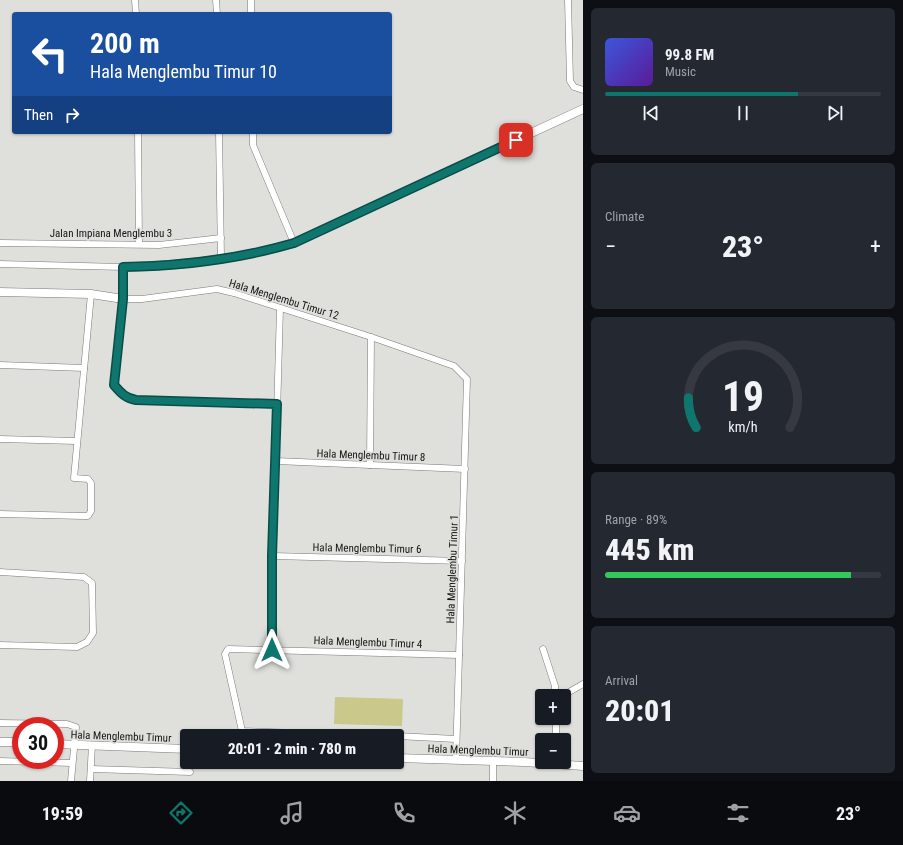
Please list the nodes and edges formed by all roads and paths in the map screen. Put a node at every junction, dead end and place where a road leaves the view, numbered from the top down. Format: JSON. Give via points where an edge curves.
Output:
{"nodes":[{"id":1,"x":135,"y":0,"type":"edge"},
{"id":2,"x":216,"y":0,"type":"edge"},
{"id":3,"x":251,"y":0,"type":"edge"},
{"id":4,"x":568,"y":0,"type":"edge"},
{"id":5,"x":136,"y":12,"type":"edge"},
{"id":6,"x":216,"y":12,"type":"edge"},
{"id":7,"x":251,"y":12,"type":"edge"},
{"id":8,"x":583,"y":90,"type":"edge"},
{"id":9,"x":583,"y":109,"type":"edge"},
{"id":10,"x":138,"y":134,"type":"edge"},
{"id":11,"x":219,"y":134,"type":"edge"},
{"id":12,"x":253,"y":134,"type":"edge"},
{"id":13,"x":221,"y":238,"type":"junction"},
{"id":14,"x":0,"y":243,"type":"edge"},
{"id":15,"x":294,"y":243,"type":"junction"},
{"id":16,"x":139,"y":244,"type":"junction"},
{"id":17,"x":221,"y":258,"type":"junction"},
{"id":18,"x":0,"y":264,"type":"edge"},
{"id":19,"x":123,"y":267,"type":"junction"},
{"id":20,"x":0,"y":292,"type":"edge"},
{"id":21,"x":91,"y":294,"type":"junction"},
{"id":22,"x":123,"y":299,"type":"junction"},
{"id":23,"x":280,"y":308,"type":"junction"},
{"id":24,"x":371,"y":337,"type":"junction"},
{"id":25,"x":0,"y":366,"type":"edge"},
{"id":26,"x":84,"y":368,"type":"junction"},
{"id":27,"x":467,"y":379,"type":"joint"},
{"id":28,"x":277,"y":404,"type":"junction"},
{"id":29,"x":0,"y":439,"type":"edge"},
{"id":30,"x":76,"y":441,"type":"junction"},
{"id":31,"x":276,"y":461,"type":"junction"},
{"id":32,"x":370,"y":465,"type":"junction"},
{"id":33,"x":465,"y":469,"type":"junction"},
{"id":34,"x":0,"y":514,"type":"edge"},
{"id":35,"x":272,"y":556,"type":"junction"},
{"id":36,"x":462,"y":561,"type":"junction"},
{"id":37,"x":0,"y":572,"type":"edge"},
{"id":38,"x":0,"y":645,"type":"edge"},
{"id":39,"x":543,"y":648,"type":"dead end"},
{"id":40,"x":272,"y":650,"type":"junction"},
{"id":41,"x":459,"y":655,"type":"junction"},
{"id":42,"x":583,"y":684,"type":"edge"},
{"id":43,"x":555,"y":689,"type":"edge"},
{"id":44,"x":571,"y":691,"type":"edge"},
{"id":45,"x":0,"y":723,"type":"edge"},
{"id":46,"x":12,"y":724,"type":"edge"},
{"id":47,"x":64,"y":725,"type":"edge"},
{"id":48,"x":242,"y":729,"type":"edge"},
{"id":49,"x":404,"y":736,"type":"edge"},
{"id":50,"x":456,"y":738,"type":"junction"},
{"id":51,"x":0,"y":742,"type":"edge"},
{"id":52,"x":12,"y":742,"type":"edge"},
{"id":53,"x":64,"y":744,"type":"edge"},
{"id":54,"x":74,"y":745,"type":"junction"},
{"id":55,"x":92,"y":745,"type":"junction"},
{"id":56,"x":180,"y":749,"type":"edge"},
{"id":57,"x":404,"y":758,"type":"edge"},
{"id":58,"x":456,"y":760,"type":"junction"},
{"id":59,"x":0,"y":761,"type":"edge"},
{"id":60,"x":493,"y":761,"type":"junction"},
{"id":61,"x":535,"y":762,"type":"edge"},
{"id":62,"x":72,"y":763,"type":"junction"},
{"id":63,"x":571,"y":765,"type":"edge"},
{"id":64,"x":583,"y":766,"type":"edge"},
{"id":65,"x":91,"y":769,"type":"junction"},
{"id":66,"x":190,"y":772,"type":"dead end"},
{"id":67,"x":71,"y":781,"type":"edge"},
{"id":68,"x":90,"y":781,"type":"edge"},
{"id":69,"x":493,"y":781,"type":"edge"}],
"edges":[{"from":1,"to":5,"type":"street"},
{"from":2,"to":6,"type":"street"},
{"from":3,"to":7,"type":"street"},
{"from":4,"to":8,"type":"street","via":[[570,81],[574,87]]},
{"from":9,"to":15,"type":"street"},
{"from":10,"to":16,"type":"street"},
{"from":11,"to":13,"type":"street"},
{"from":12,"to":15,"type":"street","via":[[253,145]]},
{"from":13,"to":16,"type":"street","name":"Jalan Impiana Menglembu 3"},
{"from":13,"to":17,"type":"street"},
{"from":14,"to":16,"type":"street","name":"Jalan Impiana Menglembu 3"},
{"from":15,"to":17,"type":"street","via":[[260,253]]},
{"from":17,"to":19,"type":"street","via":[[160,267]]},
{"from":18,"to":19,"type":"street"},
{"from":19,"to":22,"type":"street"},
{"from":20,"to":21,"type":"street"},
{"from":21,"to":22,"type":"street"},
{"from":21,"to":26,"type":"street"},
{"from":22,"to":23,"type":"street","name":"Hala Menglembu Timur 12","via":[[142,299],[217,289]]},
{"from":22,"to":28,"type":"street","via":[[114,385],[129,399]]},
{"from":23,"to":24,"type":"street","name":"Hala Menglembu Timur 12"},
{"from":23,"to":28,"type":"street"},
{"from":24,"to":27,"type":"street","name":"Hala Menglembu Timur 12","via":[[454,366]]},
{"from":24,"to":32,"type":"street"},
{"from":25,"to":26,"type":"street"},
{"from":26,"to":30,"type":"street"},
{"from":27,"to":33,"type":"street","name":"Hala Menglembu Timur 1"},
{"from":28,"to":31,"type":"street"},
{"from":29,"to":30,"type":"street"},
{"from":30,"to":34,"type":"street","via":[[74,478],[88,479],[91,483],[91,511],[88,516]]},
{"from":31,"to":32,"type":"street","name":"Hala Menglembu Timur 8"},
{"from":31,"to":35,"type":"street"},
{"from":32,"to":33,"type":"street","name":"Hala Menglembu Timur 8"},
{"from":33,"to":36,"type":"street","name":"Hala Menglembu Timur 1"},
{"from":35,"to":36,"type":"street","name":"Hala Menglembu Timur 6"},
{"from":35,"to":40,"type":"street"},
{"from":36,"to":41,"type":"street","name":"Hala Menglembu Timur 1"},
{"from":37,"to":38,"type":"street","via":[[89,579],[92,583],[93,632],[81,646]]},
{"from":39,"to":43,"type":"street"},
{"from":40,"to":41,"type":"street","name":"Hala Menglembu Timur 4"},
{"from":40,"to":48,"type":"street","name":"Hala Menglembu Timur 4","via":[[228,649],[225,654]]},
{"from":41,"to":50,"type":"street","name":"Hala Menglembu Timur 1"},
{"from":42,"to":44,"type":"street"},
{"from":45,"to":46,"type":"street"},
{"from":47,"to":54,"type":"street","via":[[73,725],[76,731]]},
{"from":49,"to":50,"type":"street"},
{"from":50,"to":58,"type":"street","name":"Hala Menglembu Timur 1"},
{"from":51,"to":52,"type":"street"},
{"from":53,"to":54,"type":"street","name":"Hala Menglembu Timur"},
{"from":54,"to":55,"type":"street","name":"Hala Menglembu Timur"},
{"from":54,"to":62,"type":"street"},
{"from":55,"to":56,"type":"street","name":"Hala Menglembu Timur"},
{"from":55,"to":65,"type":"street"},
{"from":57,"to":58,"type":"street","name":"Hala Menglembu Timur"},
{"from":58,"to":60,"type":"street","name":"Hala Menglembu Timur"},
{"from":59,"to":62,"type":"street"},
{"from":60,"to":61,"type":"street","name":"Hala Menglembu Timur"},
{"from":60,"to":69,"type":"street"},
{"from":62,"to":67,"type":"street"},
{"from":63,"to":64,"type":"street","name":"Hala Menglembu Timur"},
{"from":65,"to":66,"type":"street"},
{"from":65,"to":68,"type":"street"}]}
